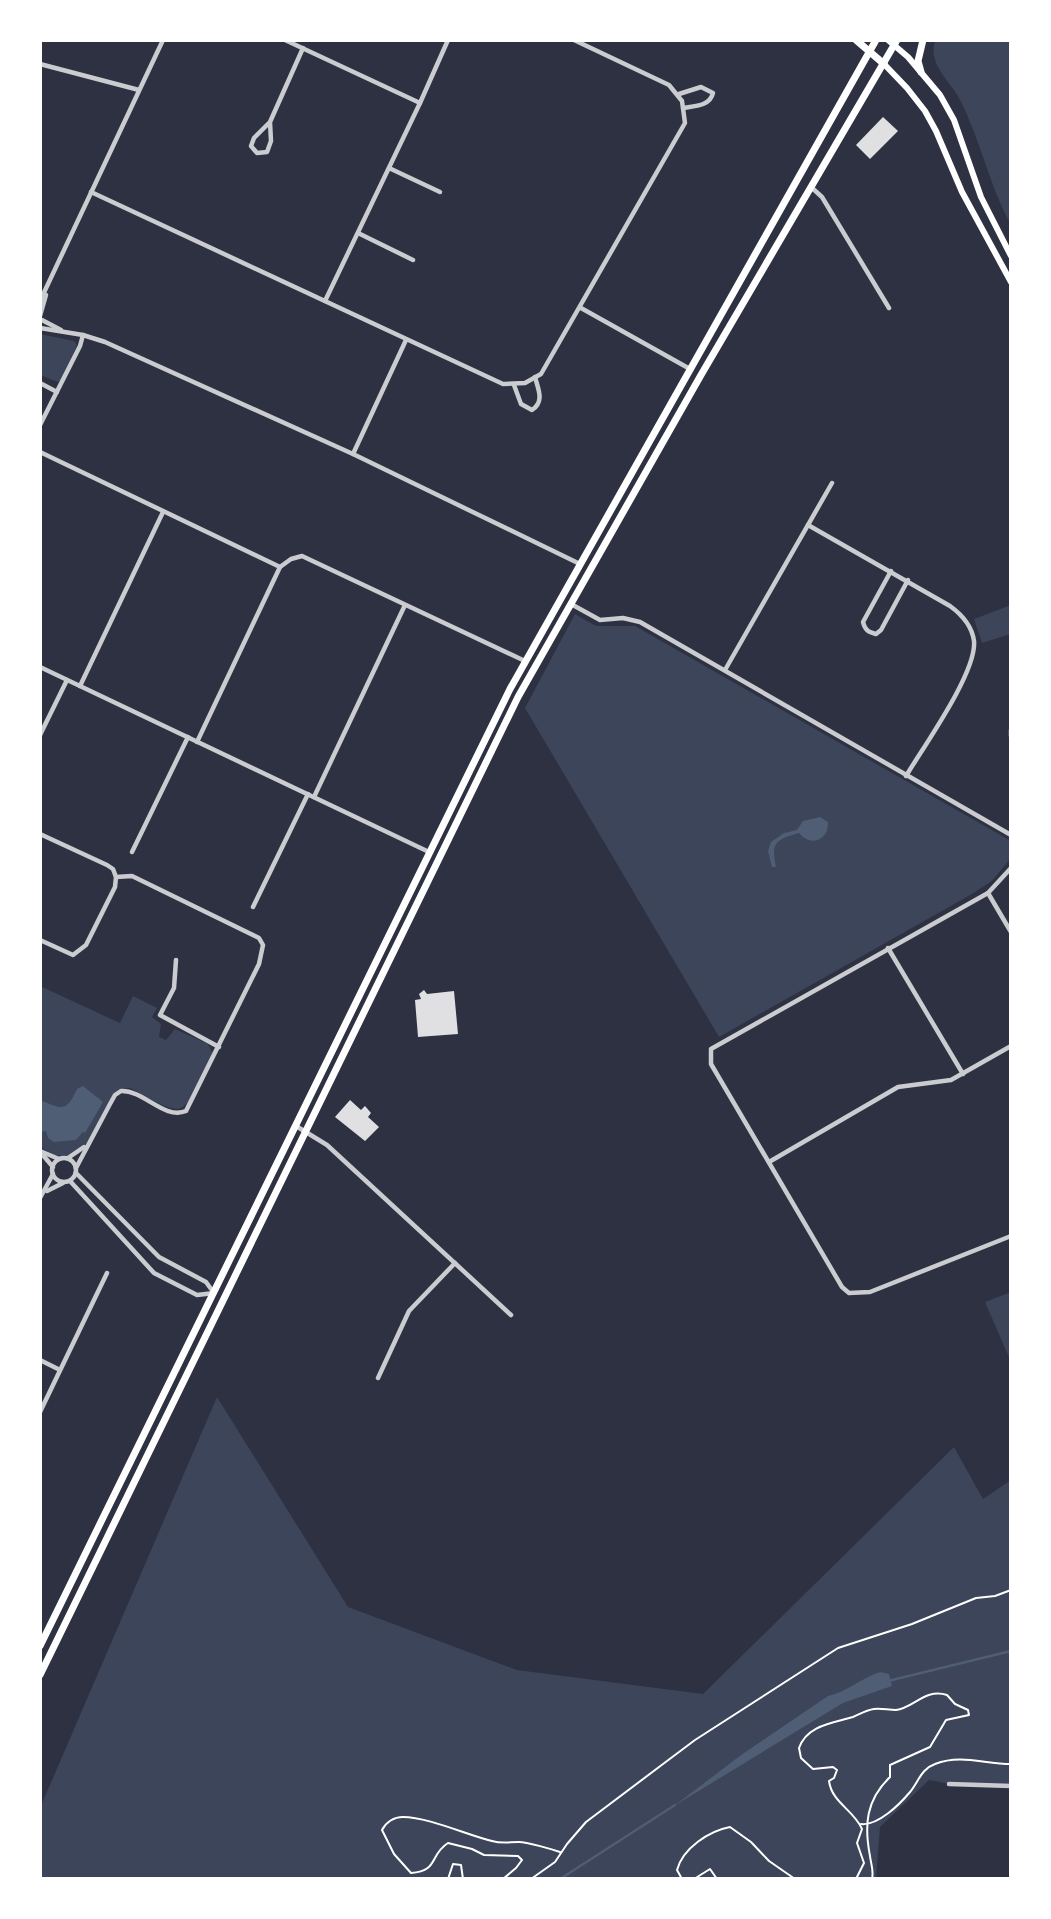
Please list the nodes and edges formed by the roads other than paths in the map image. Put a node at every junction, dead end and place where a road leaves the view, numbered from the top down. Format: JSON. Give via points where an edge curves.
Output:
{"nodes":[{"id":1,"x":163,"y":40,"type":"edge"},
{"id":2,"x":285,"y":40,"type":"edge"},
{"id":3,"x":448,"y":40,"type":"edge"},
{"id":4,"x":574,"y":40,"type":"edge"},
{"id":5,"x":856,"y":40,"type":"edge"},
{"id":6,"x":876,"y":40,"type":"edge"},
{"id":7,"x":923,"y":40,"type":"edge"},
{"id":8,"x":893,"y":42,"type":"edge"},
{"id":9,"x":303,"y":48,"type":"junction"},
{"id":10,"x":870,"y":52,"type":"junction"},
{"id":11,"x":40,"y":64,"type":"edge"},
{"id":12,"x":884,"y":64,"type":"junction"},
{"id":13,"x":921,"y":72,"type":"junction"},
{"id":14,"x":139,"y":90,"type":"junction"},
{"id":15,"x":679,"y":94,"type":"junction"},
{"id":16,"x":421,"y":103,"type":"junction"},
{"id":17,"x":683,"y":108,"type":"junction"},
{"id":18,"x":270,"y":122,"type":"junction"},
{"id":19,"x":389,"y":168,"type":"junction"},
{"id":20,"x":798,"y":180,"type":"junction"},
{"id":21,"x":811,"y":187,"type":"junction"},
{"id":22,"x":92,"y":192,"type":"junction"},
{"id":23,"x":440,"y":192,"type":"dead end"},
{"id":24,"x":358,"y":233,"type":"junction"},
{"id":25,"x":1011,"y":256,"type":"edge"},
{"id":26,"x":413,"y":260,"type":"dead end"},
{"id":27,"x":1011,"y":282,"type":"edge"},
{"id":28,"x":47,"y":291,"type":"junction"},
{"id":29,"x":40,"y":301,"type":"edge"},
{"id":30,"x":325,"y":301,"type":"junction"},
{"id":31,"x":581,"y":308,"type":"junction"},
{"id":32,"x":889,"y":308,"type":"dead end"},
{"id":33,"x":41,"y":321,"type":"edge"},
{"id":34,"x":83,"y":335,"type":"junction"},
{"id":35,"x":406,"y":340,"type":"junction"},
{"id":36,"x":691,"y":369,"type":"junction"},
{"id":37,"x":701,"y":375,"type":"junction"},
{"id":38,"x":535,"y":377,"type":"junction"},
{"id":39,"x":40,"y":383,"type":"edge"},
{"id":40,"x":514,"y":385,"type":"junction"},
{"id":41,"x":57,"y":392,"type":"junction"},
{"id":42,"x":40,"y":425,"type":"edge"},
{"id":43,"x":40,"y":452,"type":"edge"},
{"id":44,"x":353,"y":454,"type":"junction"},
{"id":45,"x":832,"y":483,"type":"dead end"},
{"id":46,"x":616,"y":501,"type":"junction"},
{"id":47,"x":626,"y":507,"type":"junction"},
{"id":48,"x":163,"y":512,"type":"junction"},
{"id":49,"x":808,"y":525,"type":"junction"},
{"id":50,"x":580,"y":564,"type":"junction"},
{"id":51,"x":280,"y":567,"type":"junction"},
{"id":52,"x":891,"y":571,"type":"junction"},
{"id":53,"x":908,"y":580,"type":"junction"},
{"id":54,"x":560,"y":598,"type":"junction"},
{"id":55,"x":570,"y":604,"type":"junction"},
{"id":56,"x":405,"y":605,"type":"junction"},
{"id":57,"x":525,"y":661,"type":"junction"},
{"id":58,"x":40,"y":667,"type":"edge"},
{"id":59,"x":725,"y":670,"type":"junction"},
{"id":60,"x":67,"y":680,"type":"junction"},
{"id":61,"x":80,"y":686,"type":"junction"},
{"id":62,"x":1011,"y":730,"type":"edge"},
{"id":63,"x":40,"y":735,"type":"edge"},
{"id":64,"x":1011,"y":736,"type":"edge"},
{"id":65,"x":188,"y":737,"type":"junction"},
{"id":66,"x":197,"y":742,"type":"junction"},
{"id":67,"x":906,"y":776,"type":"junction"},
{"id":68,"x":311,"y":796,"type":"junction"},
{"id":69,"x":40,"y":834,"type":"edge"},
{"id":70,"x":1011,"y":835,"type":"edge"},
{"id":71,"x":132,"y":852,"type":"dead end"},
{"id":72,"x":429,"y":852,"type":"junction"},
{"id":73,"x":440,"y":857,"type":"junction"},
{"id":74,"x":1011,"y":869,"type":"edge"},
{"id":75,"x":116,"y":877,"type":"junction"},
{"id":76,"x":988,"y":893,"type":"junction"},
{"id":77,"x":253,"y":907,"type":"dead end"},
{"id":78,"x":1011,"y":932,"type":"edge"},
{"id":79,"x":40,"y":940,"type":"edge"},
{"id":80,"x":888,"y":947,"type":"junction"},
{"id":81,"x":176,"y":960,"type":"dead end"},
{"id":82,"x":219,"y":1046,"type":"junction"},
{"id":83,"x":1011,"y":1046,"type":"edge"},
{"id":84,"x":963,"y":1074,"type":"junction"},
{"id":85,"x":296,"y":1126,"type":"junction"},
{"id":86,"x":306,"y":1131,"type":"junction"},
{"id":87,"x":87,"y":1146,"type":"junction"},
{"id":88,"x":40,"y":1151,"type":"edge"},
{"id":89,"x":68,"y":1158,"type":"junction"},
{"id":90,"x":60,"y":1159,"type":"junction"},
{"id":91,"x":769,"y":1162,"type":"junction"},
{"id":92,"x":53,"y":1167,"type":"junction"},
{"id":93,"x":76,"y":1170,"type":"junction"},
{"id":94,"x":52,"y":1174,"type":"junction"},
{"id":95,"x":70,"y":1181,"type":"junction"},
{"id":96,"x":63,"y":1183,"type":"junction"},
{"id":97,"x":42,"y":1196,"type":"edge"},
{"id":98,"x":1011,"y":1236,"type":"edge"},
{"id":99,"x":455,"y":1263,"type":"junction"},
{"id":100,"x":107,"y":1273,"type":"dead end"},
{"id":101,"x":214,"y":1293,"type":"junction"},
{"id":102,"x":224,"y":1298,"type":"junction"},
{"id":103,"x":511,"y":1315,"type":"dead end"},
{"id":104,"x":40,"y":1360,"type":"edge"},
{"id":105,"x":60,"y":1370,"type":"junction"},
{"id":106,"x":378,"y":1378,"type":"dead end"},
{"id":107,"x":40,"y":1412,"type":"edge"},
{"id":108,"x":40,"y":1646,"type":"edge"},
{"id":109,"x":40,"y":1675,"type":"edge"},
{"id":110,"x":949,"y":1784,"type":"dead end"},
{"id":111,"x":1011,"y":1786,"type":"edge"}],
"edges":[{"from":1,"to":14,"type":"street"},
{"from":2,"to":9,"type":"street"},
{"from":3,"to":16,"type":"street"},
{"from":4,"to":15,"type":"street"},
{"from":5,"to":10,"type":"highway"},
{"from":6,"to":10,"type":"highway"},
{"from":7,"to":13,"type":"highway","via":[[918,61]]},
{"from":8,"to":12,"type":"highway"},
{"from":8,"to":13,"type":"main road"},
{"from":9,"to":16,"type":"street"},
{"from":9,"to":18,"type":"street"},
{"from":10,"to":12,"type":"highway"},
{"from":10,"to":20,"type":"highway"},
{"from":11,"to":14,"type":"street"},
{"from":12,"to":21,"type":"highway"},
{"from":12,"to":27,"type":"main road","via":[[925,111]]},
{"from":13,"to":25,"type":"main road","via":[[954,120],[981,197]]},
{"from":14,"to":22,"type":"street"},
{"from":15,"to":17,"type":"street"},
{"from":15,"to":17,"type":"street","via":[[701,87],[713,93],[707,103]]},
{"from":16,"to":19,"type":"street"},
{"from":17,"to":31,"type":"street","via":[[685,123]]},
{"from":18,"to":18,"type":"street","via":[[267,152],[257,153],[251,146],[254,138]]},
{"from":19,"to":23,"type":"street"},
{"from":19,"to":24,"type":"street"},
{"from":20,"to":21,"type":"highway"},
{"from":20,"to":36,"type":"highway"},
{"from":21,"to":32,"type":"street","via":[[822,197]]},
{"from":21,"to":37,"type":"highway"},
{"from":22,"to":28,"type":"street"},
{"from":22,"to":30,"type":"street"},
{"from":24,"to":26,"type":"street"},
{"from":24,"to":30,"type":"street"},
{"from":28,"to":29,"type":"street"},
{"from":28,"to":33,"type":"street"},
{"from":30,"to":35,"type":"street"},
{"from":31,"to":36,"type":"street"},
{"from":31,"to":38,"type":"street"},
{"from":33,"to":34,"type":"street"},
{"from":34,"to":41,"type":"street"},
{"from":34,"to":44,"type":"street"},
{"from":35,"to":40,"type":"street"},
{"from":35,"to":44,"type":"street"},
{"from":36,"to":37,"type":"highway"},
{"from":36,"to":46,"type":"highway"},
{"from":37,"to":47,"type":"highway"},
{"from":38,"to":40,"type":"street"},
{"from":38,"to":40,"type":"street","via":[[541,397],[532,410],[521,404]]},
{"from":39,"to":41,"type":"street"},
{"from":41,"to":42,"type":"street"},
{"from":43,"to":48,"type":"street"},
{"from":44,"to":50,"type":"street"},
{"from":45,"to":49,"type":"street"},
{"from":46,"to":47,"type":"highway"},
{"from":46,"to":50,"type":"highway"},
{"from":47,"to":55,"type":"highway"},
{"from":48,"to":51,"type":"street"},
{"from":48,"to":61,"type":"street"},
{"from":49,"to":52,"type":"street"},
{"from":49,"to":59,"type":"street"},
{"from":50,"to":54,"type":"highway"},
{"from":51,"to":56,"type":"street","via":[[302,556]]},
{"from":51,"to":66,"type":"street"},
{"from":52,"to":53,"type":"street"},
{"from":52,"to":53,"type":"street","via":[[863,622],[869,632],[881,630]]},
{"from":53,"to":67,"type":"street","via":[[959,613],[971,631],[974,649],[964,678]]},
{"from":54,"to":55,"type":"highway"},
{"from":54,"to":57,"type":"highway"},
{"from":55,"to":59,"type":"street","via":[[600,620],[639,622]]},
{"from":55,"to":73,"type":"highway","via":[[518,697]]},
{"from":56,"to":57,"type":"street"},
{"from":56,"to":68,"type":"street"},
{"from":57,"to":72,"type":"highway"},
{"from":58,"to":60,"type":"street"},
{"from":59,"to":67,"type":"street"},
{"from":60,"to":61,"type":"street"},
{"from":60,"to":63,"type":"street"},
{"from":61,"to":65,"type":"street"},
{"from":62,"to":64,"type":"street"},
{"from":65,"to":66,"type":"street"},
{"from":65,"to":71,"type":"street"},
{"from":66,"to":68,"type":"street"},
{"from":67,"to":70,"type":"street"},
{"from":68,"to":72,"type":"street"},
{"from":68,"to":77,"type":"street"},
{"from":69,"to":75,"type":"street","via":[[107,865]]},
{"from":72,"to":73,"type":"highway"},
{"from":72,"to":85,"type":"highway"},
{"from":73,"to":86,"type":"highway"},
{"from":74,"to":76,"type":"street"},
{"from":75,"to":79,"type":"street","via":[[86,945],[73,956]]},
{"from":75,"to":82,"type":"street","via":[[132,876],[259,938],[263,945],[259,964]]},
{"from":76,"to":78,"type":"street"},
{"from":76,"to":80,"type":"street"},
{"from":80,"to":84,"type":"street"},
{"from":80,"to":91,"type":"street","via":[[711,1049],[711,1064]]},
{"from":81,"to":82,"type":"street","via":[[174,988],[160,1015]]},
{"from":82,"to":87,"type":"street","via":[[186,1111],[172,1113],[135,1093],[121,1091]]},
{"from":83,"to":84,"type":"street"},
{"from":84,"to":91,"type":"street","via":[[941,1083],[898,1087]]},
{"from":85,"to":86,"type":"street"},
{"from":85,"to":101,"type":"highway"},
{"from":86,"to":99,"type":"street"},
{"from":86,"to":102,"type":"highway"},
{"from":87,"to":89,"type":"street"},
{"from":87,"to":93,"type":"street"},
{"from":88,"to":90,"type":"street"},
{"from":88,"to":92,"type":"street"},
{"from":89,"to":90,"type":"street"},
{"from":89,"to":93,"type":"street"},
{"from":90,"to":92,"type":"street"},
{"from":91,"to":98,"type":"street","via":[[849,1293],[870,1292]]},
{"from":92,"to":94,"type":"street"},
{"from":93,"to":95,"type":"street"},
{"from":93,"to":101,"type":"street","via":[[159,1257],[206,1282]]},
{"from":94,"to":96,"type":"street"},
{"from":94,"to":97,"type":"street"},
{"from":95,"to":96,"type":"street"},
{"from":95,"to":101,"type":"street","via":[[154,1273],[197,1295]]},
{"from":96,"to":97,"type":"street"},
{"from":99,"to":103,"type":"street"},
{"from":99,"to":106,"type":"street","via":[[409,1311]]},
{"from":100,"to":105,"type":"street"},
{"from":101,"to":102,"type":"highway"},
{"from":101,"to":108,"type":"highway"},
{"from":102,"to":109,"type":"highway"},
{"from":104,"to":105,"type":"street"},
{"from":105,"to":107,"type":"street"},
{"from":110,"to":111,"type":"street"}]}
